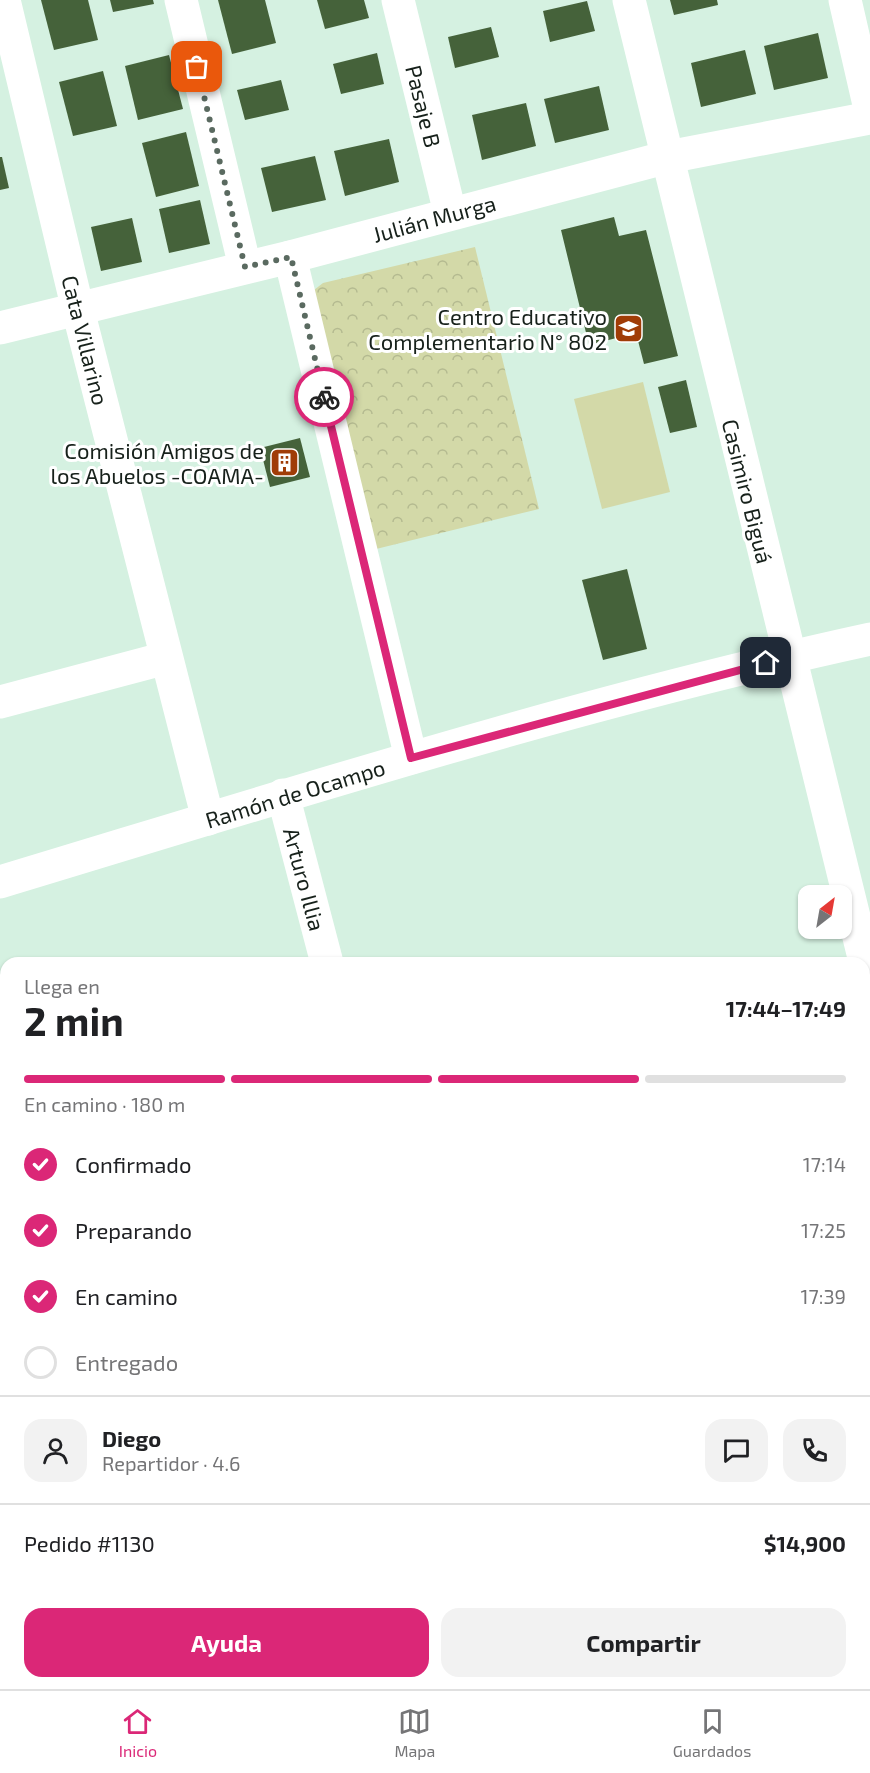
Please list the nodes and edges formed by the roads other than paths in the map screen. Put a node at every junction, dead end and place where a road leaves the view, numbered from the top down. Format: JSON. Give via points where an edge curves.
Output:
{"nodes":[{"id":1,"x":4,"y":0,"type":"edge"},
{"id":2,"x":181,"y":0,"type":"edge"},
{"id":3,"x":398,"y":0,"type":"edge"},
{"id":4,"x":629,"y":0,"type":"edge"},
{"id":5,"x":845,"y":0,"type":"edge"},
{"id":6,"x":870,"y":109,"type":"edge"},
{"id":7,"x":870,"y":118,"type":"edge"},
{"id":8,"x":668,"y":157,"type":"junction"},
{"id":9,"x":450,"y":213,"type":"junction"},
{"id":10,"x":291,"y":257,"type":"junction"},
{"id":11,"x":245,"y":267,"type":"junction"},
{"id":12,"x":78,"y":310,"type":"junction"},
{"id":13,"x":0,"y":328,"type":"edge"},
{"id":14,"x":870,"y":639,"type":"edge"},
{"id":15,"x":788,"y":657,"type":"junction"},
{"id":16,"x":166,"y":658,"type":"junction"},
{"id":17,"x":0,"y":702,"type":"edge"},
{"id":18,"x":411,"y":758,"type":"junction"},
{"id":19,"x":283,"y":795,"type":"junction"},
{"id":20,"x":208,"y":819,"type":"junction"},
{"id":21,"x":0,"y":882,"type":"edge"},
{"id":22,"x":325,"y":957,"type":"edge"},
{"id":23,"x":864,"y":957,"type":"edge"}],
"edges":[{"from":1,"to":12,"type":"street","name":"Cata Villarino"},
{"from":2,"to":11,"type":"street"},
{"from":3,"to":9,"type":"street","name":"Pasaje B"},
{"from":4,"to":8,"type":"street","name":"Casimiro Biguá"},
{"from":5,"to":6,"type":"street"},
{"from":7,"to":8,"type":"street","name":"Julián Murga"},
{"from":8,"to":9,"type":"street","name":"Julián Murga"},
{"from":8,"to":15,"type":"street","name":"Casimiro Biguá"},
{"from":9,"to":10,"type":"street","name":"Julián Murga"},
{"from":10,"to":11,"type":"street","name":"Julián Murga"},
{"from":10,"to":18,"type":"street"},
{"from":11,"to":12,"type":"street","name":"Julián Murga"},
{"from":12,"to":13,"type":"street","name":"Julián Murga"},
{"from":12,"to":16,"type":"street","name":"Cata Villarino"},
{"from":14,"to":15,"type":"street","name":"Ramón de Ocampo"},
{"from":15,"to":18,"type":"street","name":"Ramón de Ocampo"},
{"from":15,"to":23,"type":"street","name":"Casimiro Biguá"},
{"from":16,"to":17,"type":"street"},
{"from":16,"to":20,"type":"street","name":"Cata Villarino"},
{"from":18,"to":19,"type":"street","name":"Ramón de Ocampo"},
{"from":19,"to":20,"type":"street","name":"Ramón de Ocampo"},
{"from":19,"to":22,"type":"street","name":"Arturo Illia"},
{"from":20,"to":21,"type":"street","name":"Ramón de Ocampo"}]}
